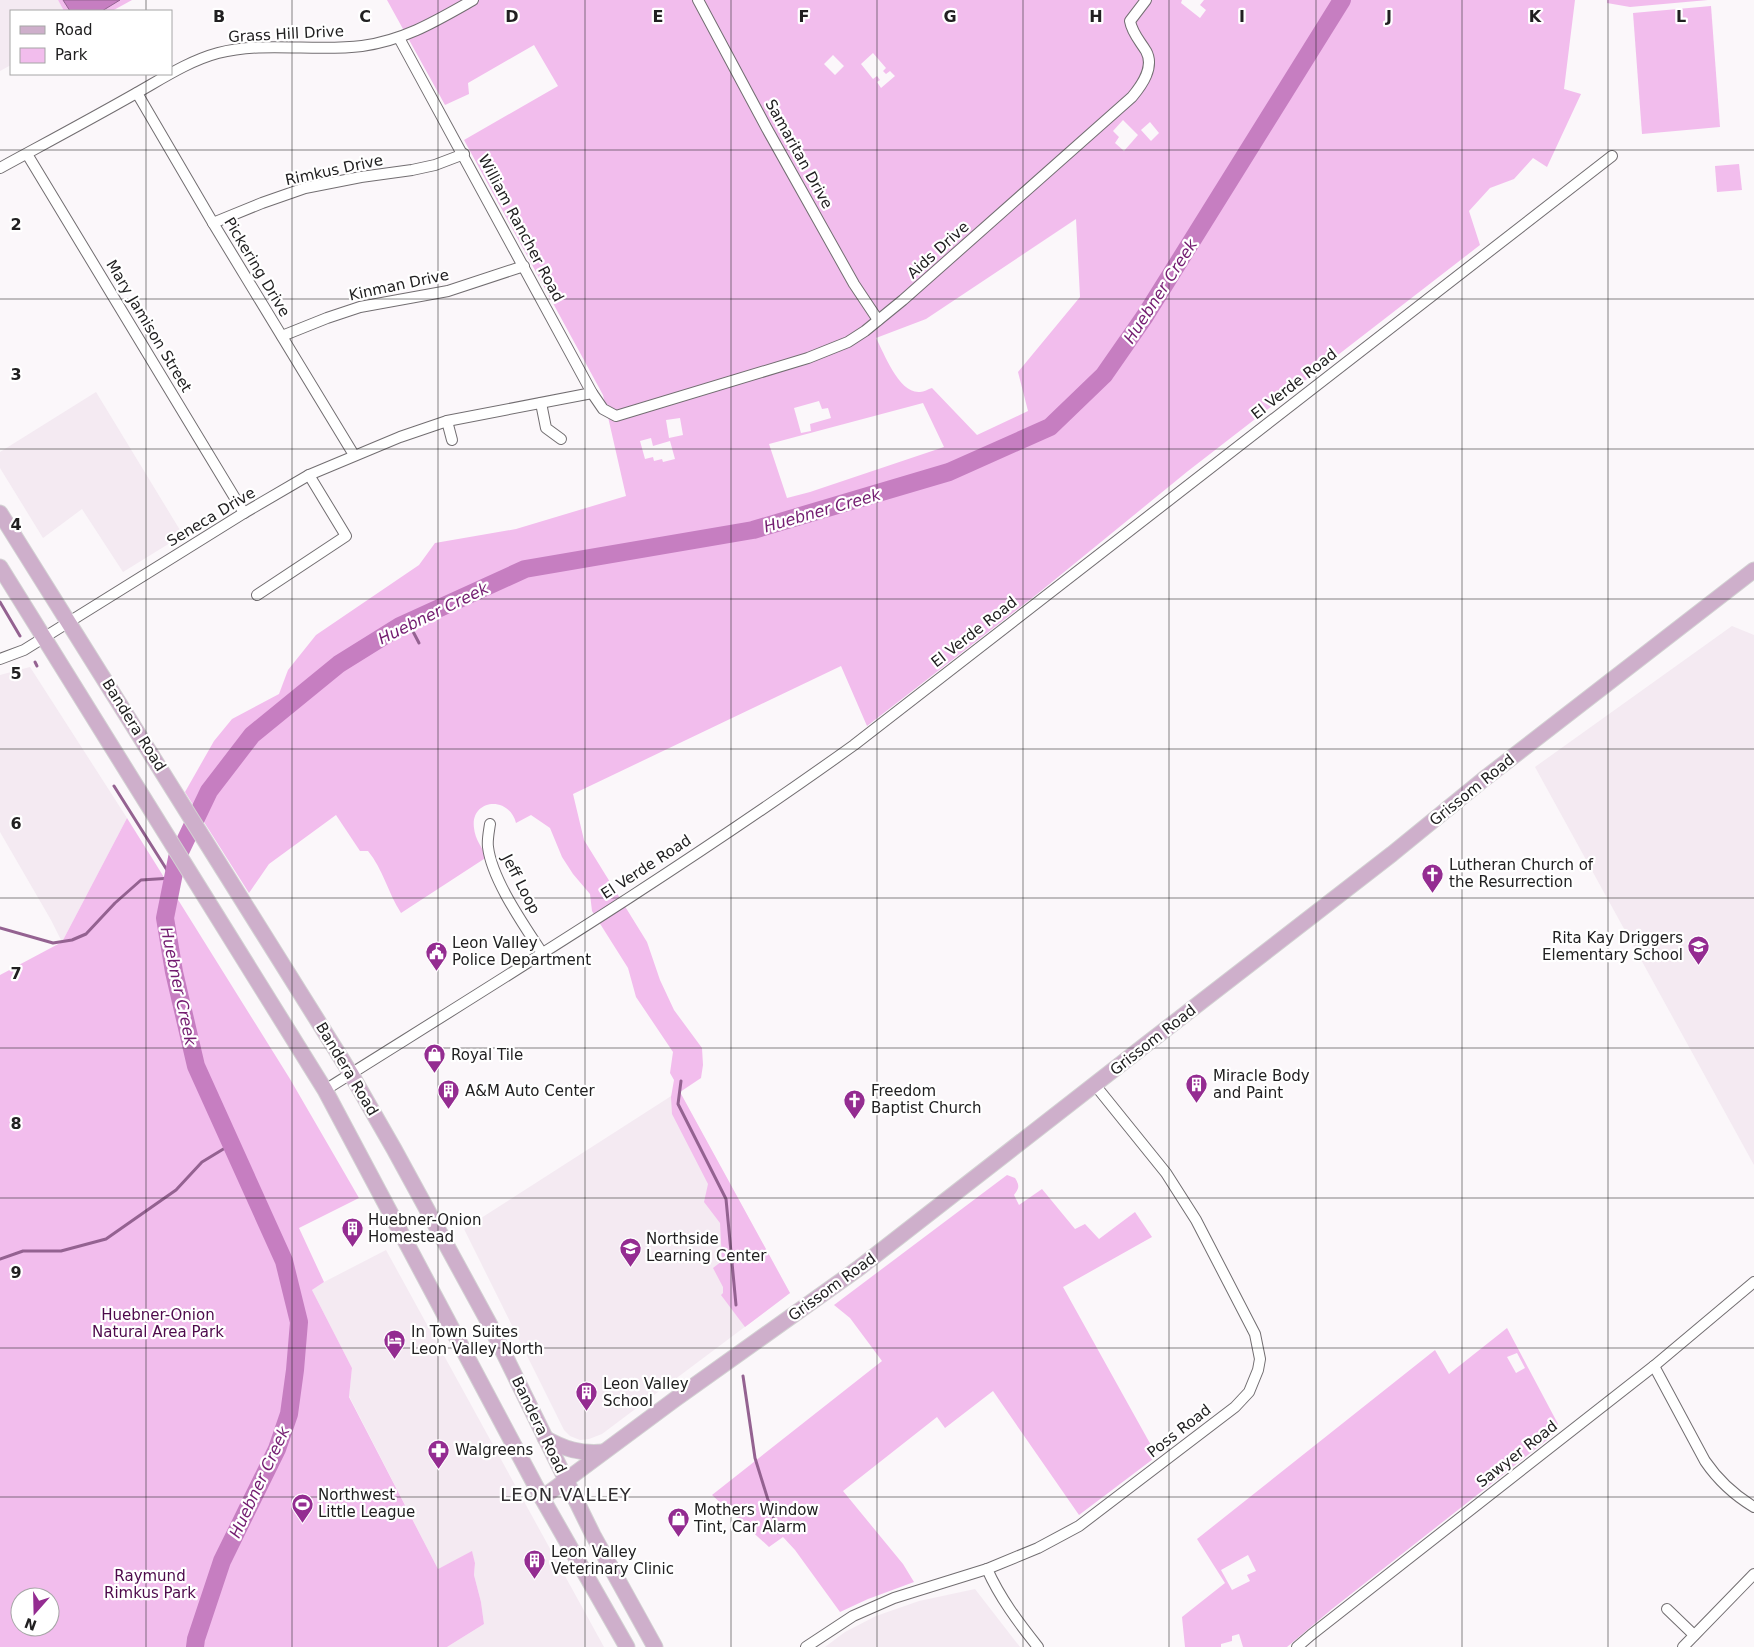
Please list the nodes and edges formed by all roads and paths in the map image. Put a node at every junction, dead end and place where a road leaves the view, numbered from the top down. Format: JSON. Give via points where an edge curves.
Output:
{"nodes":[{"id":1,"x":473,"y":0,"type":"edge"},
{"id":2,"x":698,"y":0,"type":"edge"},
{"id":3,"x":1146,"y":0,"type":"edge"},
{"id":4,"x":399,"y":38,"type":"junction"},
{"id":5,"x":172,"y":74,"type":"edge"},
{"id":6,"x":170,"y":75,"type":"edge"},
{"id":7,"x":137,"y":93,"type":"junction"},
{"id":8,"x":27,"y":154,"type":"junction"},
{"id":9,"x":464,"y":154,"type":"junction"},
{"id":10,"x":1612,"y":156,"type":"dead end"},
{"id":11,"x":0,"y":168,"type":"edge"},
{"id":12,"x":213,"y":223,"type":"junction"},
{"id":13,"x":524,"y":266,"type":"junction"},
{"id":14,"x":878,"y":320,"type":"junction"},
{"id":15,"x":282,"y":336,"type":"junction"},
{"id":16,"x":592,"y":393,"type":"junction"},
{"id":17,"x":541,"y":403,"type":"junction"},
{"id":18,"x":628,"y":412,"type":"joint"},
{"id":19,"x":447,"y":421,"type":"junction"},
{"id":20,"x":560,"y":439,"type":"dead end"},
{"id":21,"x":452,"y":440,"type":"dead end"},
{"id":22,"x":354,"y":456,"type":"junction"},
{"id":23,"x":309,"y":475,"type":"junction"},
{"id":24,"x":0,"y":513,"type":"edge"},
{"id":25,"x":244,"y":513,"type":"junction"},
{"id":26,"x":0,"y":567,"type":"edge"},
{"id":27,"x":1754,"y":570,"type":"edge"},
{"id":28,"x":257,"y":595,"type":"dead end"},
{"id":29,"x":69,"y":621,"type":"junction"},
{"id":30,"x":43,"y":638,"type":"junction"},
{"id":31,"x":0,"y":659,"type":"edge"},
{"id":32,"x":490,"y":824,"type":"dead end"},
{"id":33,"x":542,"y":953,"type":"junction"},
{"id":34,"x":351,"y":1074,"type":"junction"},
{"id":35,"x":1095,"y":1085,"type":"junction"},
{"id":36,"x":325,"y":1090,"type":"junction"},
{"id":37,"x":1754,"y":1282,"type":"edge"},
{"id":38,"x":1654,"y":1366,"type":"junction"},
{"id":39,"x":545,"y":1438,"type":"junction"},
{"id":40,"x":605,"y":1451,"type":"junction"},
{"id":41,"x":566,"y":1480,"type":"junction"},
{"id":42,"x":542,"y":1498,"type":"junction"},
{"id":43,"x":1754,"y":1507,"type":"edge"},
{"id":44,"x":987,"y":1569,"type":"junction"},
{"id":45,"x":1754,"y":1574,"type":"edge"},
{"id":46,"x":1667,"y":1609,"type":"dead end"},
{"id":47,"x":1694,"y":1635,"type":"junction"},
{"id":48,"x":627,"y":1647,"type":"edge"},
{"id":49,"x":655,"y":1647,"type":"edge"},
{"id":50,"x":806,"y":1647,"type":"edge"},
{"id":51,"x":1038,"y":1647,"type":"edge"},
{"id":52,"x":1298,"y":1647,"type":"edge"},
{"id":53,"x":1683,"y":1647,"type":"edge"}],
"edges":[{"from":1,"to":4,"type":"street","name":"Grass Hill Drive"},
{"from":2,"to":14,"type":"street","name":"Samaritan Drive","via":[[766,127]]},
{"from":3,"to":14,"type":"street","name":"Aids Drive","via":[[1130,21],[1132,30],[1148,53],[1147,75],[1143,84]]},
{"from":4,"to":5,"type":"street","name":"Grass Hill Drive","via":[[361,46],[232,50],[198,60]]},
{"from":4,"to":9,"type":"street","name":"William Rancher Road"},
{"from":6,"to":7,"type":"street","name":"Grass Hill Drive"},
{"from":7,"to":8,"type":"street","name":"Grass Hill Drive"},
{"from":7,"to":12,"type":"street","name":"Pickering Drive"},
{"from":8,"to":11,"type":"street","name":"Grass Hill Drive"},
{"from":8,"to":25,"type":"street","name":"Mary Jamison Street"},
{"from":9,"to":12,"type":"street","name":"Rimkus Drive","via":[[412,170],[306,188]]},
{"from":9,"to":13,"type":"street","name":"William Rancher Road"},
{"from":10,"to":33,"type":"street","name":"El Verde Road","via":[[854,745],[785,795]]},
{"from":12,"to":15,"type":"street","name":"Pickering Drive"},
{"from":13,"to":15,"type":"street","name":"Kinman Drive","via":[[448,291],[360,307]]},
{"from":13,"to":16,"type":"street","name":"William Rancher Road"},
{"from":14,"to":18,"type":"street","name":"Aids Drive","via":[[848,342],[808,358]]},
{"from":15,"to":22,"type":"street","name":"Pickering Drive"},
{"from":16,"to":17,"type":"street","name":"Seneca Drive"},
{"from":16,"to":18,"type":"street","name":"William Rancher Road","via":[[610,414],[616,416]]},
{"from":17,"to":19,"type":"street","name":"Seneca Drive"},
{"from":17,"to":20,"type":"street","via":[[546,428]]},
{"from":19,"to":21,"type":"street"},
{"from":19,"to":22,"type":"street","name":"Seneca Drive"},
{"from":22,"to":23,"type":"street","name":"Seneca Drive"},
{"from":23,"to":25,"type":"street","name":"Seneca Drive"},
{"from":23,"to":28,"type":"street","via":[[346,536]]},
{"from":24,"to":29,"type":"main road","name":"Bandera Road"},
{"from":25,"to":29,"type":"street","name":"Seneca Drive"},
{"from":26,"to":30,"type":"main road","name":"Bandera Road"},
{"from":27,"to":35,"type":"main road","name":"Grissom Road"},
{"from":29,"to":30,"type":"street","name":"Seneca Drive"},
{"from":29,"to":34,"type":"main road","name":"Bandera Road"},
{"from":30,"to":31,"type":"street","name":"Seneca Drive"},
{"from":30,"to":36,"type":"main road","name":"Bandera Road"},
{"from":32,"to":33,"type":"street","name":"Jeff Loop","via":[[487,845],[490,857],[505,893]]},
{"from":33,"to":34,"type":"street","name":"El Verde Road"},
{"from":34,"to":36,"type":"street","name":"El Verde Road"},
{"from":34,"to":39,"type":"main road","name":"Bandera Road","via":[[489,1323]]},
{"from":35,"to":40,"type":"main road","name":"Grissom Road","via":[[852,1273]]},
{"from":35,"to":44,"type":"street","name":"Poss Road","via":[[1166,1173],[1196,1220],[1256,1334],[1260,1358],[1258,1370],[1248,1392],[1235,1407],[1079,1526],[1038,1548]]},
{"from":36,"to":42,"type":"main road","name":"Bandera Road"},
{"from":37,"to":38,"type":"street","name":"Sawyer Road"},
{"from":38,"to":43,"type":"street","via":[[1709,1467],[1733,1493]]},
{"from":38,"to":52,"type":"street","name":"Sawyer Road"},
{"from":39,"to":40,"type":"main road","via":[[574,1451]]},
{"from":39,"to":41,"type":"main road","name":"Bandera Road"},
{"from":40,"to":41,"type":"main road","name":"Grissom Road"},
{"from":41,"to":42,"type":"main road","name":"Grissom Road"},
{"from":41,"to":49,"type":"main road","name":"Bandera Road","via":[[593,1536]]},
{"from":42,"to":48,"type":"main road","name":"Bandera Road"},
{"from":44,"to":50,"type":"street","name":"Poss Road","via":[[897,1597],[853,1616]]},
{"from":44,"to":51,"type":"street","via":[[1006,1605]]},
{"from":45,"to":47,"type":"street"},
{"from":46,"to":47,"type":"street"},
{"from":47,"to":53,"type":"street"}]}
